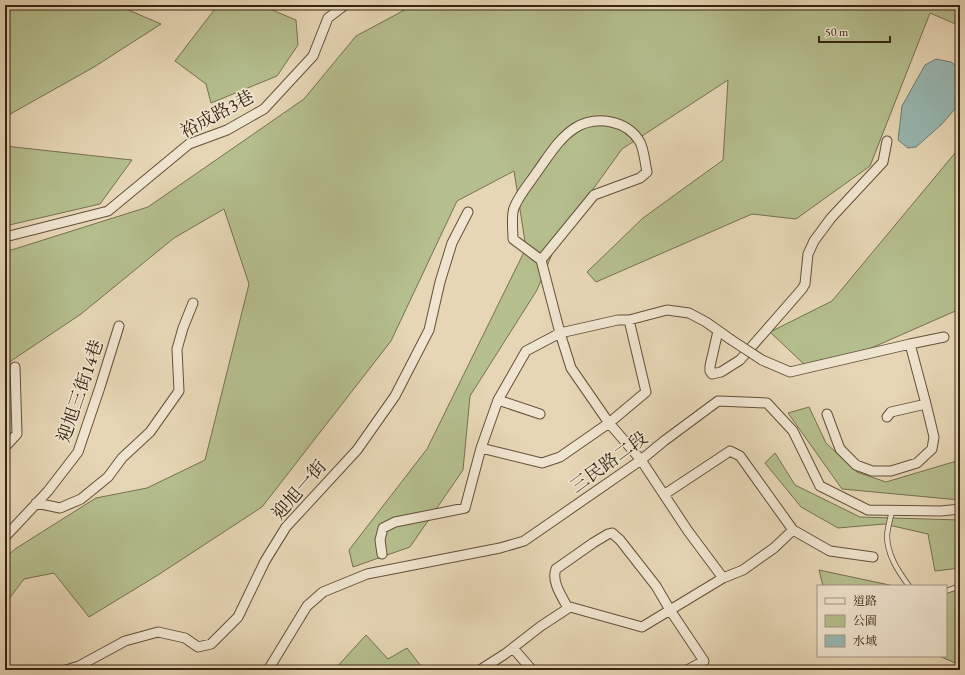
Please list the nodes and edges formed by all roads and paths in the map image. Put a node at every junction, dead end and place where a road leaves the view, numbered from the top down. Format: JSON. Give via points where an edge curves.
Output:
{"nodes":[{"id":1,"x":345,"y":5,"type":"edge"},
{"id":2,"x":887,"y":141,"type":"dead end"},
{"id":3,"x":468,"y":212,"type":"dead end"},
{"id":4,"x":5,"y":237,"type":"edge"},
{"id":5,"x":541,"y":260,"type":"junction"},
{"id":6,"x":193,"y":303,"type":"dead end"},
{"id":7,"x":629,"y":320,"type":"junction"},
{"id":8,"x":119,"y":326,"type":"dead end"},
{"id":9,"x":718,"y":331,"type":"junction"},
{"id":10,"x":560,"y":333,"type":"junction"},
{"id":11,"x":944,"y":337,"type":"dead end"},
{"id":12,"x":910,"y":344,"type":"junction"},
{"id":13,"x":16,"y":367,"type":"dead end"},
{"id":14,"x":498,"y":400,"type":"junction"},
{"id":15,"x":926,"y":404,"type":"junction"},
{"id":16,"x":540,"y":414,"type":"dead end"},
{"id":17,"x":826,"y":414,"type":"dead end"},
{"id":18,"x":887,"y":417,"type":"dead end"},
{"id":19,"x":610,"y":423,"type":"junction"},
{"id":20,"x":5,"y":447,"type":"edge"},
{"id":21,"x":481,"y":448,"type":"junction"},
{"id":22,"x":641,"y":460,"type":"junction"},
{"id":23,"x":665,"y":494,"type":"junction"},
{"id":24,"x":36,"y":503,"type":"junction"},
{"id":25,"x":960,"y":509,"type":"edge"},
{"id":26,"x":892,"y":511,"type":"junction"},
{"id":27,"x":793,"y":530,"type":"junction"},
{"id":28,"x":5,"y":537,"type":"edge"},
{"id":29,"x":382,"y":554,"type":"dead end"},
{"id":30,"x":873,"y":557,"type":"dead end"},
{"id":31,"x":723,"y":578,"type":"junction"},
{"id":32,"x":908,"y":585,"type":"edge"},
{"id":33,"x":960,"y":586,"type":"edge"},
{"id":34,"x":947,"y":591,"type":"edge"},
{"id":35,"x":568,"y":608,"type":"junction"},
{"id":36,"x":670,"y":610,"type":"junction"},
{"id":37,"x":513,"y":648,"type":"junction"},
{"id":38,"x":66,"y":670,"type":"edge"},
{"id":39,"x":268,"y":670,"type":"edge"},
{"id":40,"x":480,"y":670,"type":"edge"},
{"id":41,"x":532,"y":670,"type":"edge"},
{"id":42,"x":687,"y":670,"type":"edge"}],
"edges":[{"from":1,"to":4,"type":"street","name":"裕成路3巷","via":[[328,18],[313,56],[264,109],[227,130],[189,144],[108,211]]},
{"from":2,"to":9,"type":"street","via":[[883,162],[831,218],[814,241],[808,254],[805,284],[802,289],[740,360],[721,372],[712,374],[710,366]]},
{"from":3,"to":38,"type":"street","name":"迎旭一街","via":[[450,249],[429,330],[396,396],[357,450],[286,528],[265,561],[238,617],[211,644],[198,647],[185,638],[158,632],[125,641],[79,666]]},
{"from":5,"to":5,"type":"street","via":[[513,239],[513,210],[519,197],[559,143],[574,128],[597,120],[613,122],[632,131],[641,143],[647,172],[640,178],[594,195]]},
{"from":5,"to":10,"type":"street"},
{"from":6,"to":24,"type":"street","via":[[177,349],[179,391],[150,432],[122,458],[108,477],[81,499],[60,508]]},
{"from":7,"to":9,"type":"street","via":[[666,310],[689,313]]},
{"from":7,"to":10,"type":"street","via":[[618,320]]},
{"from":7,"to":19,"type":"street","via":[[646,392]]},
{"from":8,"to":24,"type":"street","name":"迎旭三街14巷","via":[[78,452]]},
{"from":9,"to":12,"type":"street","bridge":true,"via":[[762,360],[790,372]]},
{"from":10,"to":14,"type":"street","via":[[526,351]]},
{"from":10,"to":19,"type":"street","via":[[571,368]]},
{"from":11,"to":12,"type":"street"},
{"from":12,"to":15,"type":"street"},
{"from":13,"to":20,"type":"street","via":[[17,434]]},
{"from":14,"to":16,"type":"street"},
{"from":14,"to":21,"type":"street"},
{"from":15,"to":17,"type":"street","via":[[934,438],[932,449],[917,463],[891,471],[872,471],[856,465],[840,449]]},
{"from":15,"to":18,"type":"street","via":[[891,412]]},
{"from":19,"to":21,"type":"street","via":[[560,457],[542,463]]},
{"from":19,"to":22,"type":"street"},
{"from":21,"to":29,"type":"street","via":[[465,508],[395,522],[383,528],[380,540]]},
{"from":22,"to":23,"type":"street"},
{"from":22,"to":26,"type":"street","name":"三民路二段","via":[[718,401],[767,403],[793,430],[820,486],[868,510]]},
{"from":22,"to":39,"type":"street","name":"三民路二段","via":[[524,542],[367,574],[323,592],[307,606]]},
{"from":23,"to":27,"type":"street","via":[[730,451],[740,456]]},
{"from":23,"to":31,"type":"street","via":[[688,531]]},
{"from":24,"to":28,"type":"street","name":"迎旭三街14巷"},
{"from":25,"to":26,"type":"street","name":"三民路二段"},
{"from":26,"to":32,"type":"lane","via":[[887,536],[890,552],[897,569]]},
{"from":27,"to":30,"type":"street","via":[[830,551]]},
{"from":27,"to":31,"type":"street","via":[[774,548],[743,570]]},
{"from":31,"to":36,"type":"street"},
{"from":33,"to":34,"type":"lane"},
{"from":35,"to":36,"type":"street","via":[[642,627]]},
{"from":35,"to":36,"type":"street","via":[[554,579],[556,569],[612,533],[656,586]]},
{"from":35,"to":37,"type":"street"},
{"from":36,"to":42,"type":"street","via":[[704,661]]},
{"from":37,"to":40,"type":"street"},
{"from":37,"to":41,"type":"street"}]}
